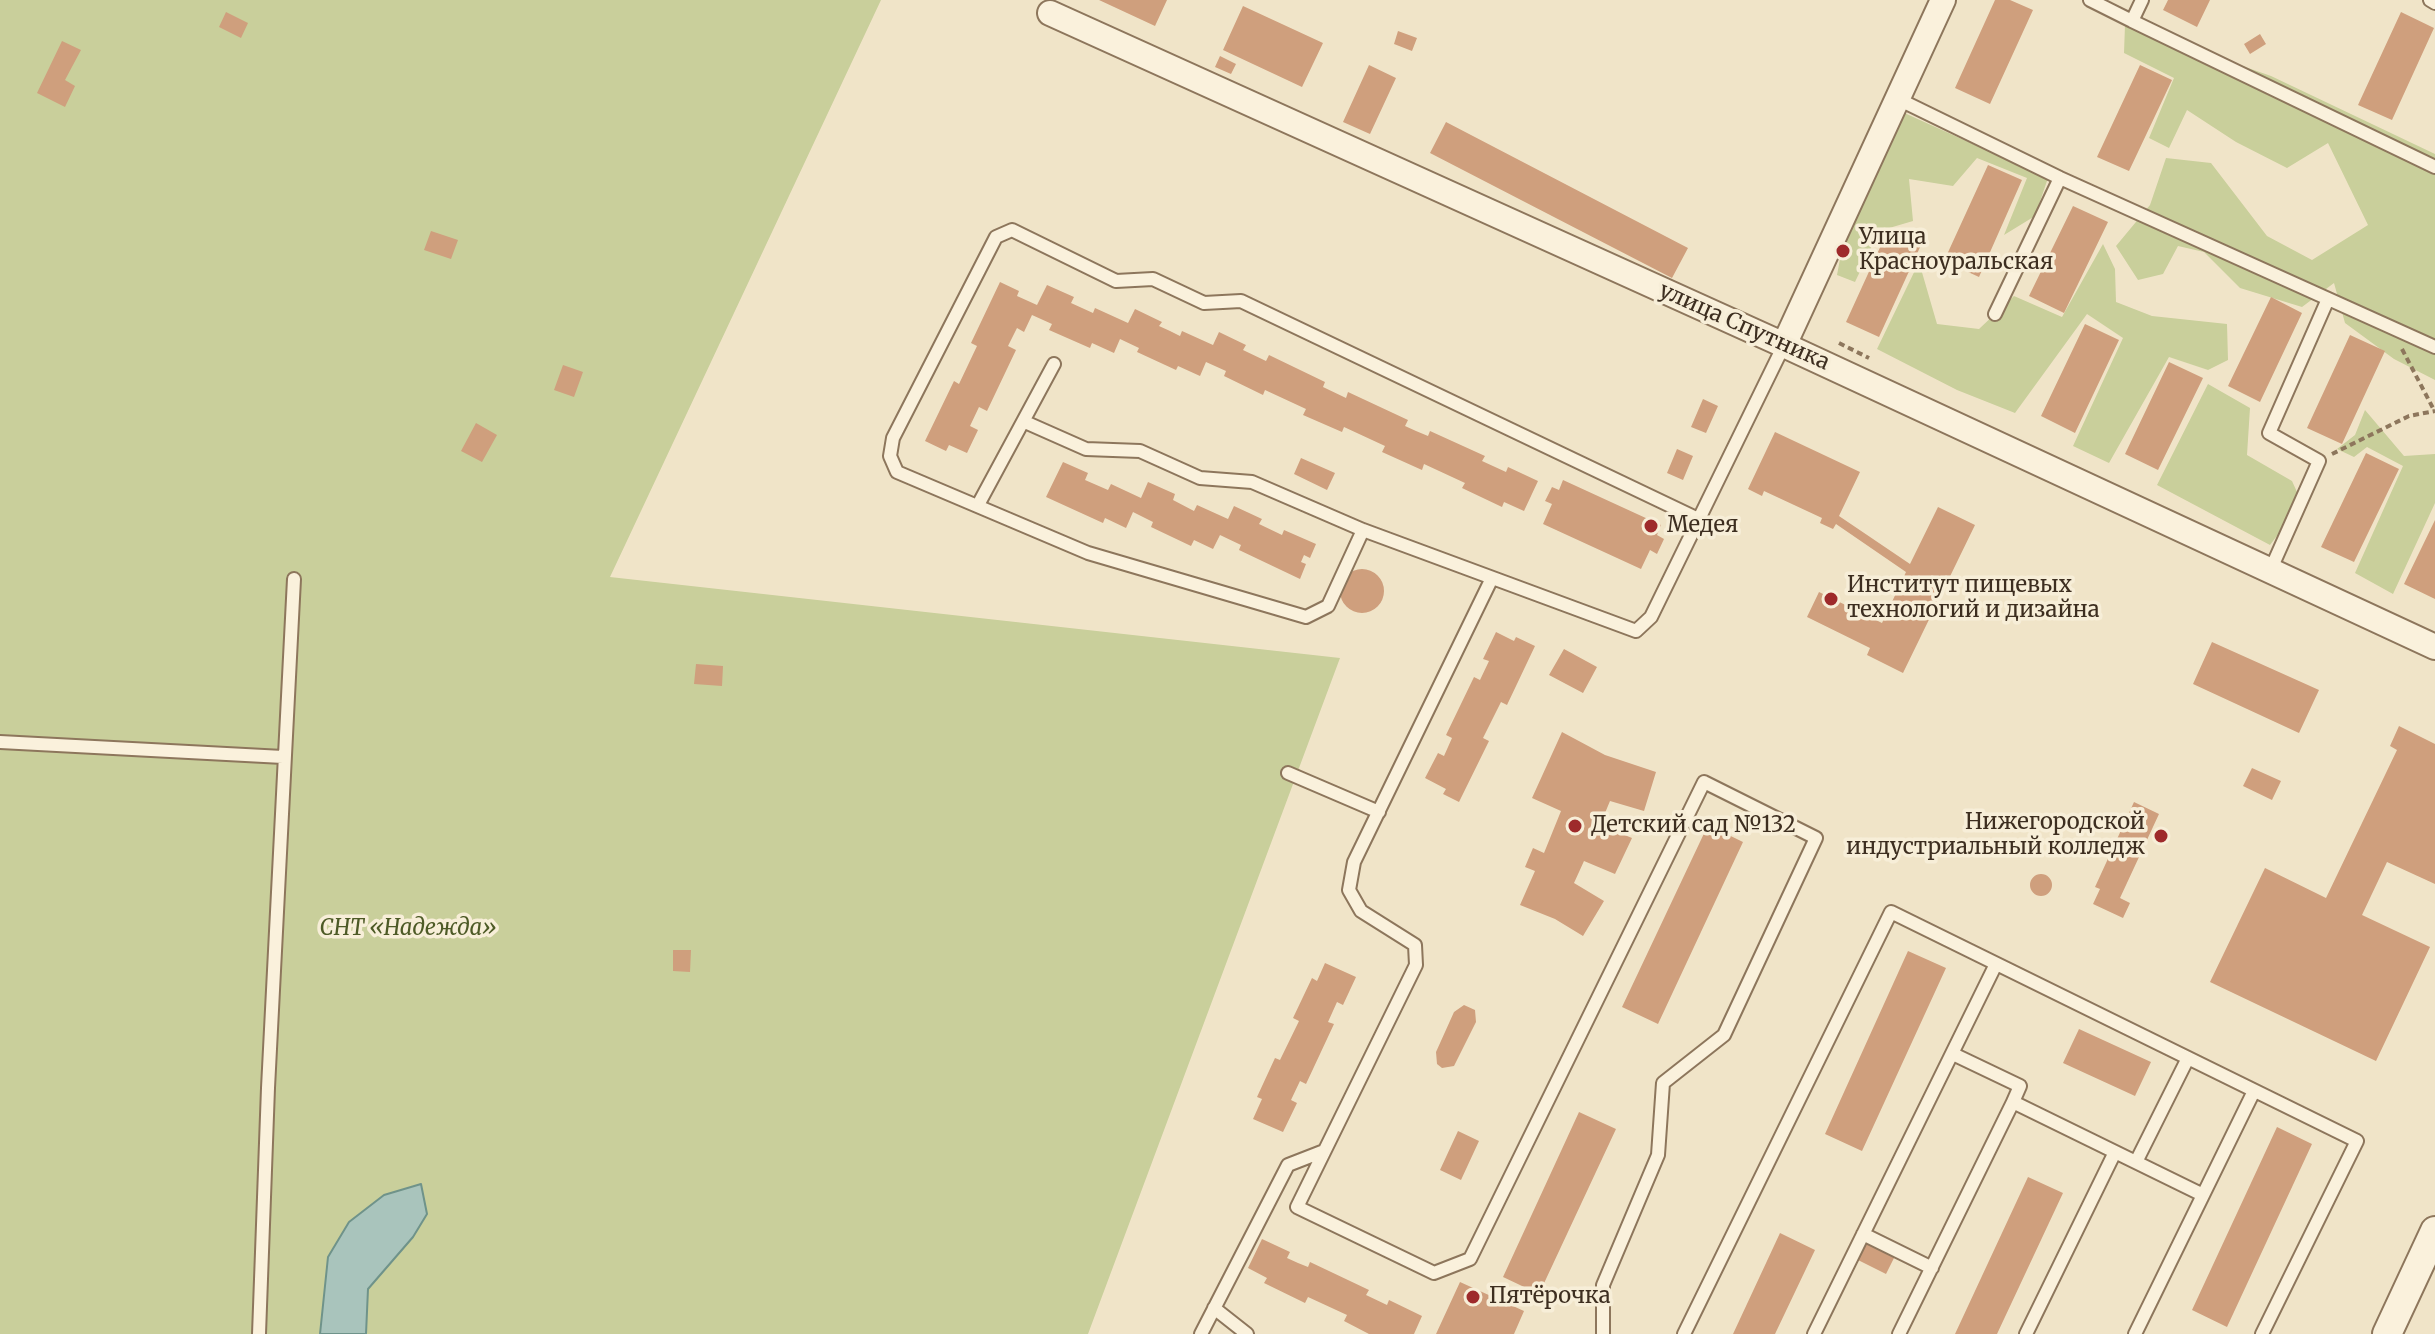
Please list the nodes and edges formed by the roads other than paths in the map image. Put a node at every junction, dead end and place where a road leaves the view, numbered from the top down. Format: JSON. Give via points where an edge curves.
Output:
{"nodes":[{"id":1,"x":1943,"y":0,"type":"edge"},
{"id":2,"x":2090,"y":0,"type":"edge"},
{"id":3,"x":2142,"y":0,"type":"edge"},
{"id":4,"x":1050,"y":13,"type":"dead end"},
{"id":5,"x":2132,"y":21,"type":"junction"},
{"id":6,"x":1896,"y":98,"type":"junction"},
{"id":7,"x":2435,"y":167,"type":"edge"},
{"id":8,"x":2060,"y":178,"type":"junction"},
{"id":9,"x":2328,"y":299,"type":"junction"},
{"id":10,"x":1995,"y":314,"type":"dead end"},
{"id":11,"x":1784,"y":345,"type":"junction"},
{"id":12,"x":2435,"y":347,"type":"edge"},
{"id":13,"x":1054,"y":364,"type":"dead end"},
{"id":14,"x":1025,"y":422,"type":"junction"},
{"id":15,"x":978,"y":505,"type":"junction"},
{"id":16,"x":1698,"y":519,"type":"junction"},
{"id":17,"x":1363,"y":530,"type":"junction"},
{"id":18,"x":2270,"y":571,"type":"junction"},
{"id":19,"x":1492,"y":578,"type":"junction"},
{"id":20,"x":294,"y":579,"type":"dead end"},
{"id":21,"x":2435,"y":647,"type":"edge"},
{"id":22,"x":0,"y":742,"type":"edge"},
{"id":23,"x":283,"y":757,"type":"junction"},
{"id":24,"x":1288,"y":773,"type":"dead end"},
{"id":25,"x":1379,"y":812,"type":"junction"},
{"id":26,"x":1996,"y":964,"type":"junction"},
{"id":27,"x":1953,"y":1054,"type":"junction"},
{"id":28,"x":2188,"y":1058,"type":"junction"},
{"id":29,"x":2254,"y":1091,"type":"junction"},
{"id":30,"x":2013,"y":1102,"type":"junction"},
{"id":31,"x":1324,"y":1151,"type":"junction"},
{"id":32,"x":2115,"y":1152,"type":"junction"},
{"id":33,"x":2136,"y":1162,"type":"junction"},
{"id":34,"x":2203,"y":1195,"type":"junction"},
{"id":35,"x":2435,"y":1231,"type":"edge"},
{"id":36,"x":1863,"y":1234,"type":"junction"},
{"id":37,"x":1932,"y":1268,"type":"junction"},
{"id":38,"x":1214,"y":1308,"type":"junction"},
{"id":39,"x":259,"y":1334,"type":"edge"},
{"id":40,"x":1201,"y":1334,"type":"edge"},
{"id":41,"x":1247,"y":1334,"type":"edge"},
{"id":42,"x":1603,"y":1334,"type":"edge"},
{"id":43,"x":1684,"y":1334,"type":"edge"},
{"id":44,"x":1814,"y":1334,"type":"edge"},
{"id":45,"x":1899,"y":1334,"type":"edge"},
{"id":46,"x":2026,"y":1334,"type":"edge"},
{"id":47,"x":2135,"y":1334,"type":"edge"},
{"id":48,"x":2262,"y":1334,"type":"edge"},
{"id":49,"x":2387,"y":1334,"type":"edge"}],
"edges":[{"from":1,"to":6,"type":"street"},
{"from":2,"to":5,"type":"lane"},
{"from":3,"to":5,"type":"lane"},
{"from":4,"to":11,"type":"street","name":"улица Спутника"},
{"from":5,"to":7,"type":"lane"},
{"from":6,"to":8,"type":"lane"},
{"from":6,"to":11,"type":"street"},
{"from":8,"to":9,"type":"lane"},
{"from":8,"to":10,"type":"lane"},
{"from":9,"to":12,"type":"lane"},
{"from":9,"to":18,"type":"lane","via":[[2269,433],[2319,461]]},
{"from":11,"to":16,"type":"lane"},
{"from":11,"to":18,"type":"street","name":"улица Спутника"},
{"from":13,"to":14,"type":"lane"},
{"from":14,"to":15,"type":"lane"},
{"from":14,"to":17,"type":"lane","via":[[1086,449],[1140,451],[1200,478],[1252,482]]},
{"from":15,"to":16,"type":"lane","via":[[897,472],[890,456],[893,438],[996,237],[1012,230],[1116,281],[1153,279],[1204,303],[1241,301]]},
{"from":15,"to":17,"type":"lane","via":[[1088,553],[1306,617],[1328,606]]},
{"from":16,"to":19,"type":"lane","via":[[1651,617],[1636,631]]},
{"from":17,"to":19,"type":"lane"},
{"from":18,"to":21,"type":"street","name":"улица Спутника"},
{"from":19,"to":25,"type":"lane"},
{"from":20,"to":23,"type":"lane"},
{"from":22,"to":23,"type":"lane"},
{"from":23,"to":39,"type":"lane"},
{"from":24,"to":25,"type":"lane"},
{"from":25,"to":31,"type":"lane","via":[[1354,862],[1349,890],[1361,911],[1415,945],[1416,965]]},
{"from":26,"to":27,"type":"lane"},
{"from":26,"to":28,"type":"lane"},
{"from":26,"to":43,"type":"lane","via":[[1891,912]]},
{"from":27,"to":30,"type":"lane","via":[[2020,1086]]},
{"from":27,"to":36,"type":"lane"},
{"from":28,"to":29,"type":"lane"},
{"from":28,"to":33,"type":"lane"},
{"from":29,"to":34,"type":"lane"},
{"from":29,"to":48,"type":"lane","via":[[2357,1141]]},
{"from":30,"to":32,"type":"lane"},
{"from":30,"to":37,"type":"lane"},
{"from":31,"to":38,"type":"lane","via":[[1288,1165]]},
{"from":31,"to":42,"type":"lane","via":[[1297,1207],[1434,1273],[1470,1259],[1704,782],[1816,838],[1724,1035],[1663,1083],[1658,1155],[1603,1285]]},
{"from":32,"to":33,"type":"lane"},
{"from":32,"to":46,"type":"lane"},
{"from":33,"to":34,"type":"lane"},
{"from":34,"to":47,"type":"lane"},
{"from":35,"to":49,"type":"street"},
{"from":36,"to":37,"type":"lane"},
{"from":36,"to":44,"type":"lane"},
{"from":37,"to":45,"type":"lane"},
{"from":38,"to":40,"type":"lane"},
{"from":38,"to":41,"type":"lane"}]}
